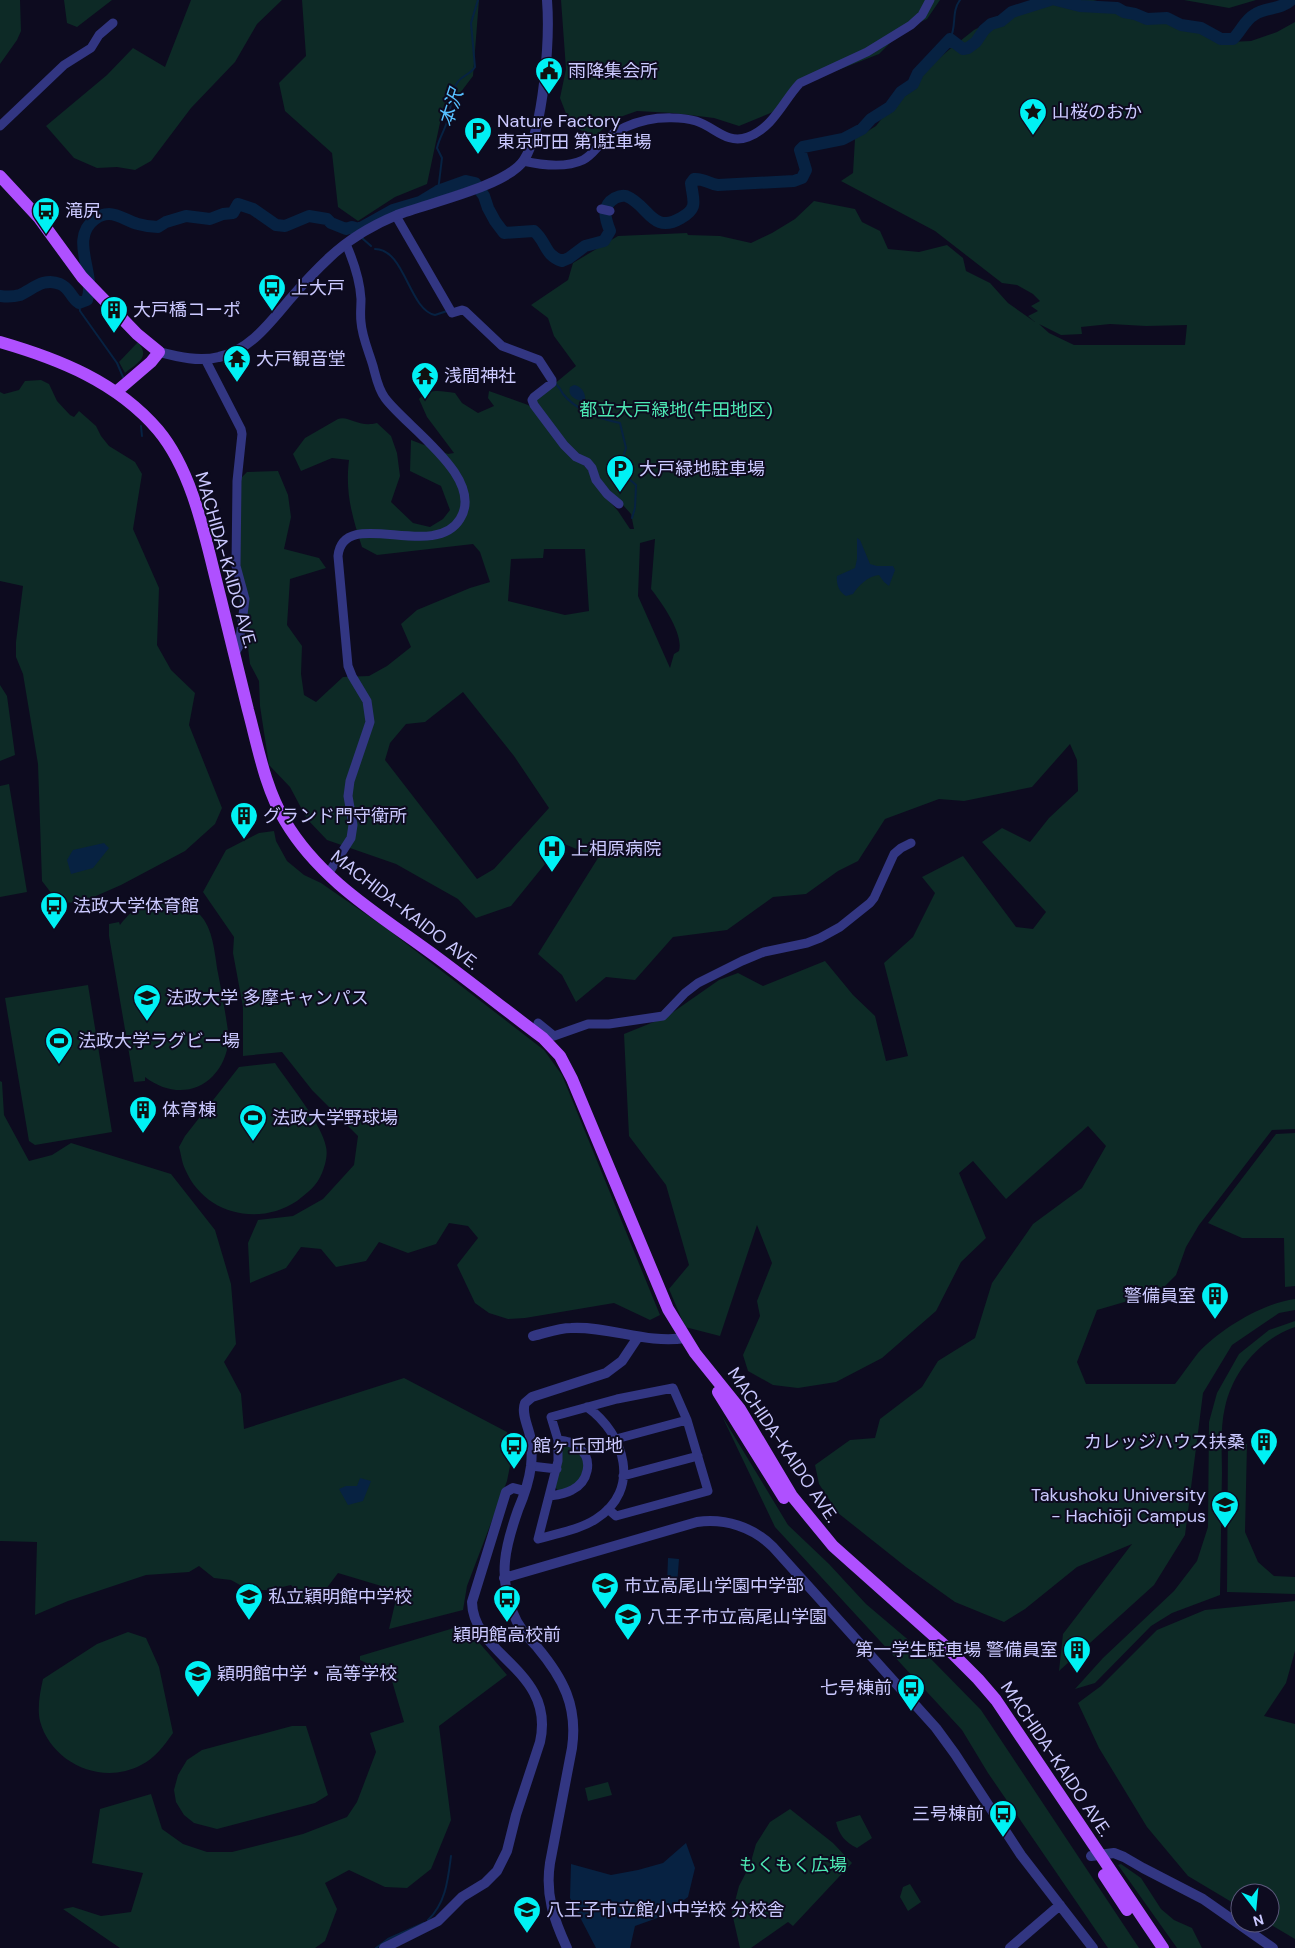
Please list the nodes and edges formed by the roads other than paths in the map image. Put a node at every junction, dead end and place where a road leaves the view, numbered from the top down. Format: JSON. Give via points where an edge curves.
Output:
{"nodes":[{"id":1,"x":547,"y":0,"type":"edge"},
{"id":2,"x":930,"y":0,"type":"edge"},
{"id":3,"x":113,"y":23,"type":"dead end"},
{"id":4,"x":0,"y":126,"type":"edge"},
{"id":5,"x":523,"y":161,"type":"junction"},
{"id":6,"x":0,"y":176,"type":"edge"},
{"id":7,"x":396,"y":216,"type":"junction"},
{"id":8,"x":346,"y":244,"type":"junction"},
{"id":9,"x":0,"y":342,"type":"edge"},
{"id":10,"x":159,"y":352,"type":"junction"},
{"id":11,"x":205,"y":359,"type":"junction"},
{"id":12,"x":116,"y":392,"type":"junction"},
{"id":13,"x":618,"y":504,"type":"dead end"},
{"id":14,"x":234,"y":655,"type":"junction"},
{"id":15,"x":911,"y":843,"type":"dead end"},
{"id":16,"x":328,"y":874,"type":"junction"},
{"id":17,"x":538,"y":1023,"type":"dead end"},
{"id":18,"x":533,"y":1336,"type":"dead end"},
{"id":19,"x":638,"y":1337,"type":"junction"},
{"id":20,"x":685,"y":1338,"type":"junction"},
{"id":21,"x":587,"y":1407,"type":"junction"},
{"id":22,"x":687,"y":1420,"type":"junction"},
{"id":23,"x":616,"y":1439,"type":"junction"},
{"id":24,"x":558,"y":1440,"type":"junction"},
{"id":25,"x":698,"y":1456,"type":"junction"},
{"id":26,"x":531,"y":1466,"type":"junction"},
{"id":27,"x":557,"y":1469,"type":"junction"},
{"id":28,"x":623,"y":1476,"type":"junction"},
{"id":29,"x":525,"y":1491,"type":"junction"},
{"id":30,"x":550,"y":1496,"type":"junction"},
{"id":31,"x":608,"y":1509,"type":"junction"},
{"id":32,"x":504,"y":1578,"type":"junction"},
{"id":33,"x":1096,"y":1855,"type":"junction"},
{"id":34,"x":1060,"y":1905,"type":"junction"},
{"id":35,"x":384,"y":1948,"type":"edge"},
{"id":36,"x":568,"y":1948,"type":"edge"},
{"id":37,"x":1010,"y":1948,"type":"edge"},
{"id":38,"x":1093,"y":1948,"type":"edge"},
{"id":39,"x":1152,"y":1948,"type":"edge"},
{"id":40,"x":1163,"y":1948,"type":"edge"},
{"id":41,"x":1273,"y":1948,"type":"edge"}],
"edges":[{"from":1,"to":5,"type":"street","via":[[548,37],[541,101],[531,146]]},
{"from":2,"to":5,"type":"street","via":[[911,26],[867,52],[800,83],[784,107],[763,129],[748,137],[735,140],[694,121],[662,118],[633,124],[607,138],[583,160],[547,166]]},
{"from":3,"to":4,"type":"street","via":[[99,35],[91,48],[64,65]]},
{"from":5,"to":7,"type":"street","via":[[504,176],[479,187]]},
{"from":6,"to":10,"type":"main road","via":[[39,218],[82,277]]},
{"from":7,"to":8,"type":"street"},
{"from":7,"to":13,"type":"street","via":[[452,312],[465,311],[502,346],[539,360],[552,383],[534,397],[534,404],[564,445],[576,457],[587,462],[596,480]]},
{"from":8,"to":11,"type":"street","via":[[308,280],[264,331],[229,354]]},
{"from":8,"to":16,"type":"street","via":[[360,297],[360,321],[380,390],[398,414],[453,468],[464,501],[460,519],[446,531],[419,536],[355,534],[344,540],[339,549],[348,666],[367,701],[370,722],[350,781],[351,838]]},
{"from":9,"to":12,"type":"main road","name":"MACHIDA-KAIDO AVE.","via":[[73,367]]},
{"from":10,"to":11,"type":"street"},
{"from":10,"to":12,"type":"main road"},
{"from":11,"to":14,"type":"street","via":[[241,429],[236,566],[245,599],[239,646]]},
{"from":12,"to":14,"type":"main road","name":"MACHIDA-KAIDO AVE.","via":[[157,428],[182,469],[207,545]]},
{"from":14,"to":16,"type":"main road","name":"MACHIDA-KAIDO AVE.","via":[[264,770],[281,815],[304,850]]},
{"from":15,"to":17,"type":"street","via":[[894,854],[870,903],[840,927],[807,943],[764,952],[698,983],[663,1016],[588,1024],[554,1036]]},
{"from":16,"to":20,"type":"main road","name":"MACHIDA-KAIDO AVE.","via":[[556,1051],[572,1079],[657,1285]]},
{"from":18,"to":19,"type":"street","via":[[572,1328]]},
{"from":19,"to":20,"type":"street","via":[[661,1340]]},
{"from":19,"to":26,"type":"street","via":[[622,1361],[606,1373],[525,1402],[523,1409],[531,1444]]},
{"from":20,"to":33,"type":"main road","name":"MACHIDA-KAIDO AVE.","via":[[740,1409],[771,1470],[822,1534],[869,1584],[988,1689]]},
{"from":21,"to":22,"type":"street","via":[[674,1388]]},
{"from":21,"to":23,"type":"street"},
{"from":21,"to":24,"type":"street","via":[[551,1417]]},
{"from":22,"to":23,"type":"street"},
{"from":22,"to":25,"type":"street"},
{"from":23,"to":28,"type":"street","via":[[624,1462]]},
{"from":24,"to":27,"type":"street"},
{"from":24,"to":30,"type":"street","via":[[572,1443],[583,1451],[588,1469],[578,1486]]},
{"from":25,"to":28,"type":"street"},
{"from":25,"to":31,"type":"street","via":[[708,1490],[616,1516]]},
{"from":26,"to":27,"type":"street"},
{"from":26,"to":29,"type":"street"},
{"from":27,"to":30,"type":"street"},
{"from":28,"to":31,"type":"street","via":[[620,1491]]},
{"from":29,"to":32,"type":"street","via":[[506,1546]]},
{"from":29,"to":35,"type":"street","via":[[512,1488],[506,1491],[472,1602],[479,1627],[530,1685],[542,1715],[540,1742],[509,1846],[503,1862],[485,1883],[462,1897],[438,1921]]},
{"from":30,"to":31,"type":"street","via":[[538,1538],[588,1524]]},
{"from":32,"to":34,"type":"street","via":[[697,1522],[727,1522],[753,1532],[773,1547],[936,1728],[1021,1855]]},
{"from":32,"to":36,"type":"street","via":[[516,1620],[557,1673],[567,1694],[572,1717],[572,1748],[548,1882],[552,1911]]},
{"from":33,"to":39,"type":"main road","name":"MACHIDA-KAIDO AVE."},
{"from":33,"to":40,"type":"main road","name":"MACHIDA-KAIDO AVE."},
{"from":33,"to":41,"type":"street","via":[[1120,1854],[1185,1889]]},
{"from":34,"to":37,"type":"street"},
{"from":34,"to":38,"type":"street"}]}
